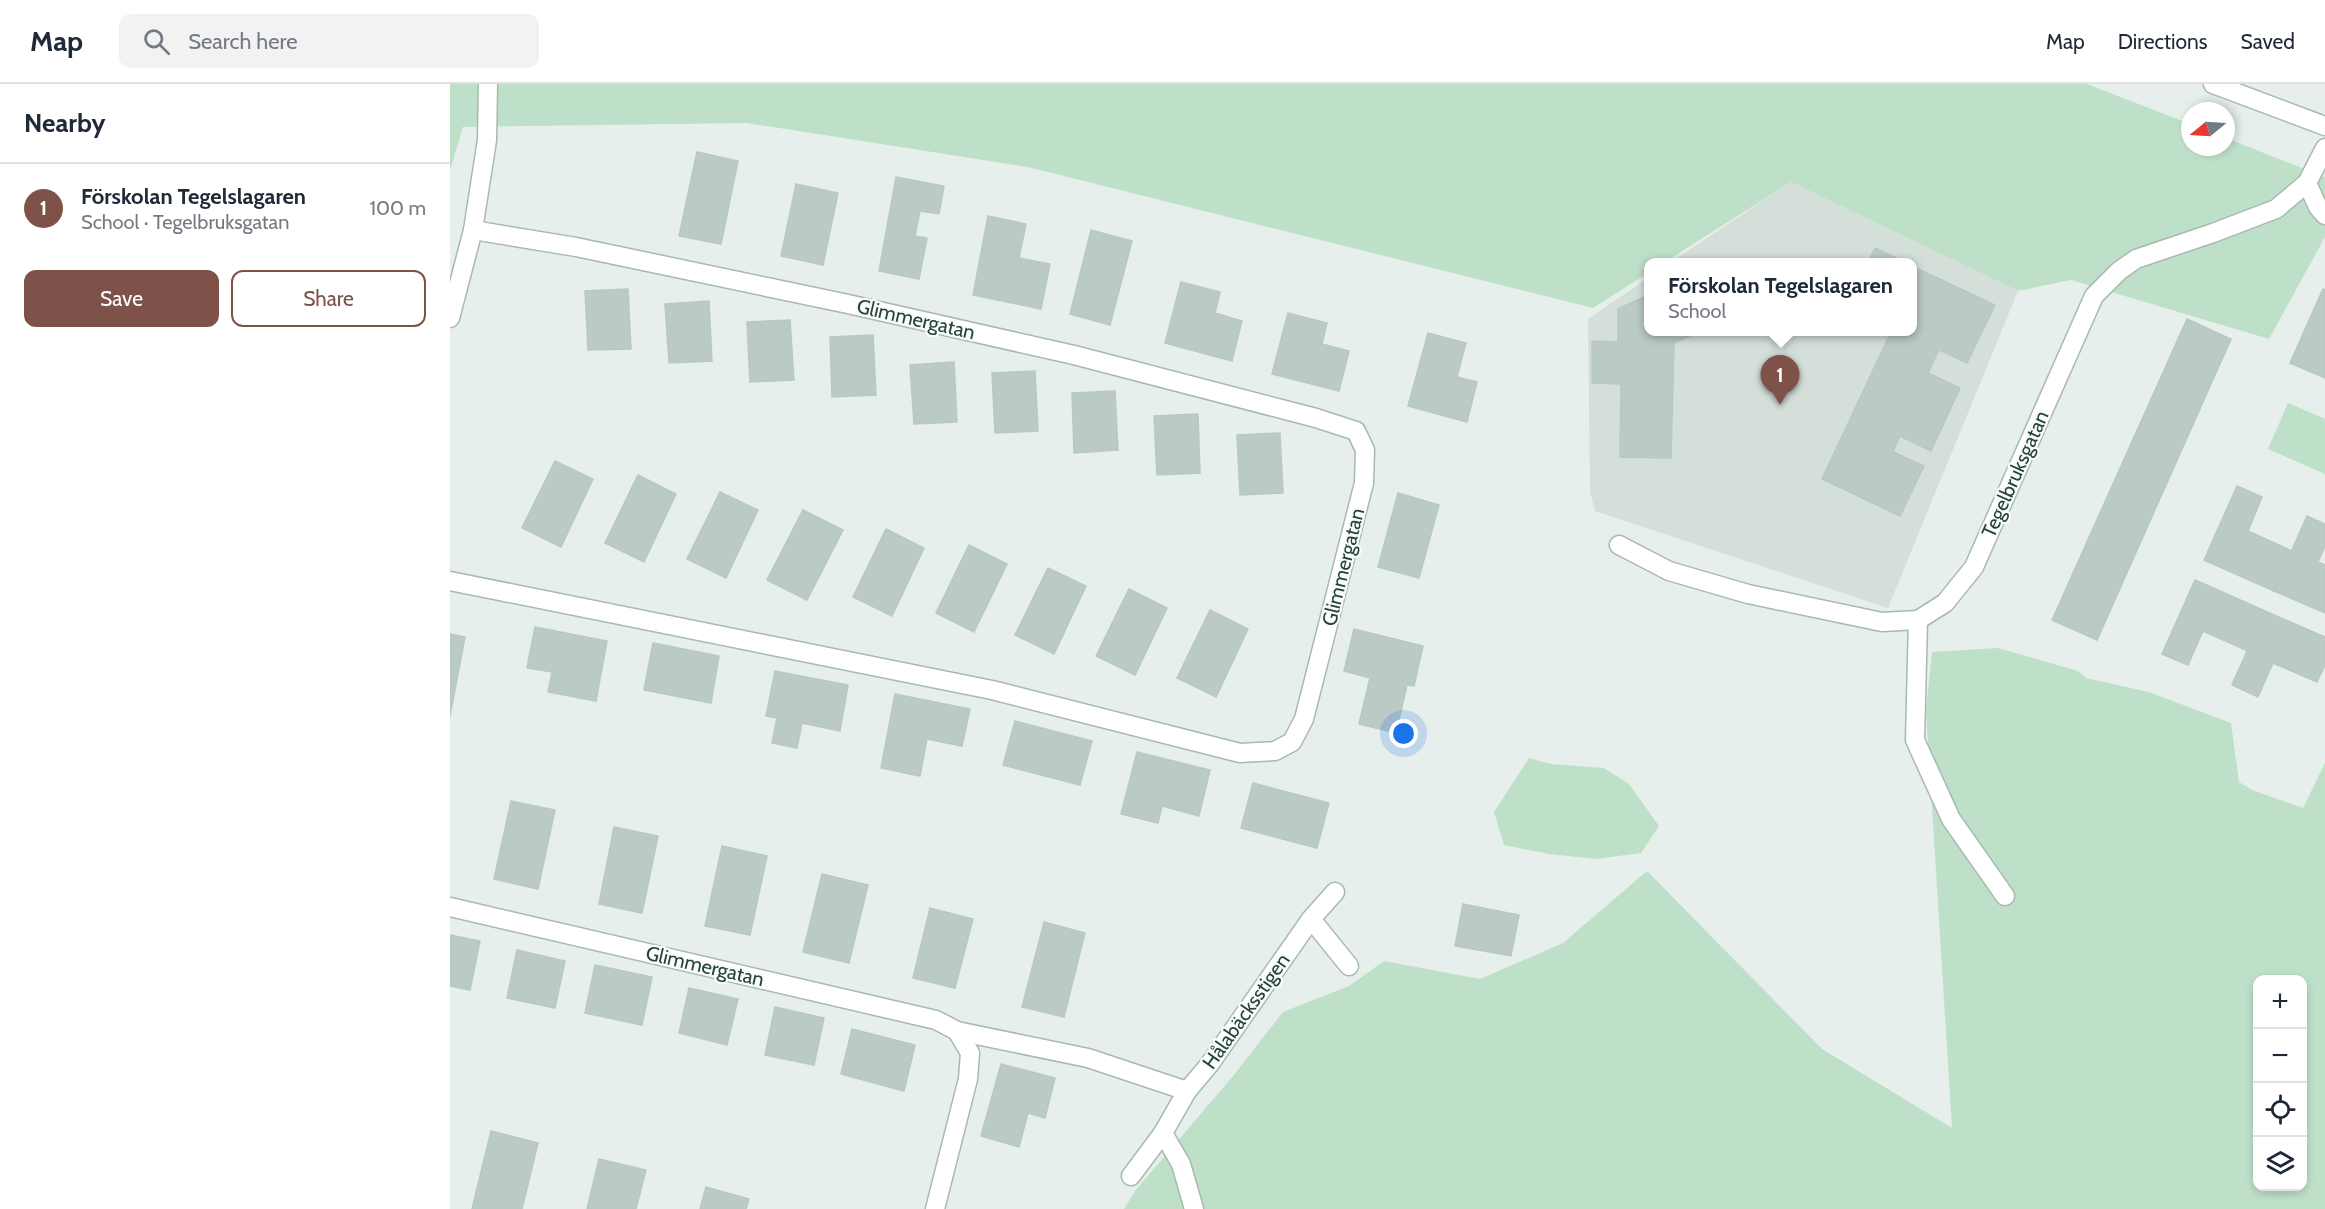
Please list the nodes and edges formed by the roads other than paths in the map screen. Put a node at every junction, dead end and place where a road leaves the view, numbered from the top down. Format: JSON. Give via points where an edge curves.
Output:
{"nodes":[{"id":1,"x":488,"y":84,"type":"edge"},
{"id":2,"x":2213,"y":84,"type":"edge"},
{"id":3,"x":2325,"y":126,"type":"edge"},
{"id":4,"x":2325,"y":148,"type":"edge"},
{"id":5,"x":2307,"y":183,"type":"junction"},
{"id":6,"x":2325,"y":215,"type":"edge"},
{"id":7,"x":473,"y":231,"type":"junction"},
{"id":8,"x":450,"y":318,"type":"edge"},
{"id":9,"x":1618,"y":545,"type":"dead end"},
{"id":10,"x":450,"y":580,"type":"edge"},
{"id":11,"x":1918,"y":620,"type":"junction"},
{"id":12,"x":1335,"y":892,"type":"dead end"},
{"id":13,"x":2005,"y":896,"type":"dead end"},
{"id":14,"x":450,"y":907,"type":"edge"},
{"id":15,"x":1311,"y":919,"type":"junction"},
{"id":16,"x":1348,"y":966,"type":"dead end"},
{"id":17,"x":957,"y":1031,"type":"junction"},
{"id":18,"x":1187,"y":1091,"type":"junction"},
{"id":19,"x":1163,"y":1133,"type":"junction"},
{"id":20,"x":1131,"y":1176,"type":"dead end"},
{"id":21,"x":935,"y":1209,"type":"edge"},
{"id":22,"x":1194,"y":1209,"type":"edge"}],
"edges":[{"from":1,"to":7,"type":"street","via":[[488,140]]},
{"from":2,"to":3,"type":"street"},
{"from":4,"to":5,"type":"street","name":"Tegelbruksgatan"},
{"from":5,"to":6,"type":"street"},
{"from":5,"to":11,"type":"street","name":"Tegelbruksgatan","via":[[2276,209],[2136,259],[2094,296],[1974,567],[1945,603]]},
{"from":7,"to":8,"type":"street"},
{"from":7,"to":10,"type":"street","name":"Glimmergatan","via":[[576,247],[848,304],[1074,355],[1316,418],[1356,431],[1365,450],[1364,483],[1304,719],[1292,742],[1275,751],[1240,753],[992,690]]},
{"from":9,"to":11,"type":"street","via":[[1670,571],[1748,594],[1882,622]]},
{"from":11,"to":13,"type":"street","via":[[1915,740],[1951,819]]},
{"from":12,"to":15,"type":"street","name":"Hålabäcksstigen"},
{"from":14,"to":17,"type":"street","name":"Glimmergatan","via":[[936,1020]]},
{"from":15,"to":16,"type":"street"},
{"from":15,"to":18,"type":"street","name":"Hålabäcksstigen"},
{"from":17,"to":18,"type":"street","name":"Glimmergatan","via":[[1088,1059]]},
{"from":17,"to":21,"type":"street","via":[[970,1053],[968,1079]]},
{"from":18,"to":19,"type":"street","name":"Hålabäcksstigen"},
{"from":19,"to":20,"type":"street","name":"Hålabäcksstigen"},
{"from":19,"to":22,"type":"street","via":[[1181,1164]]}]}
